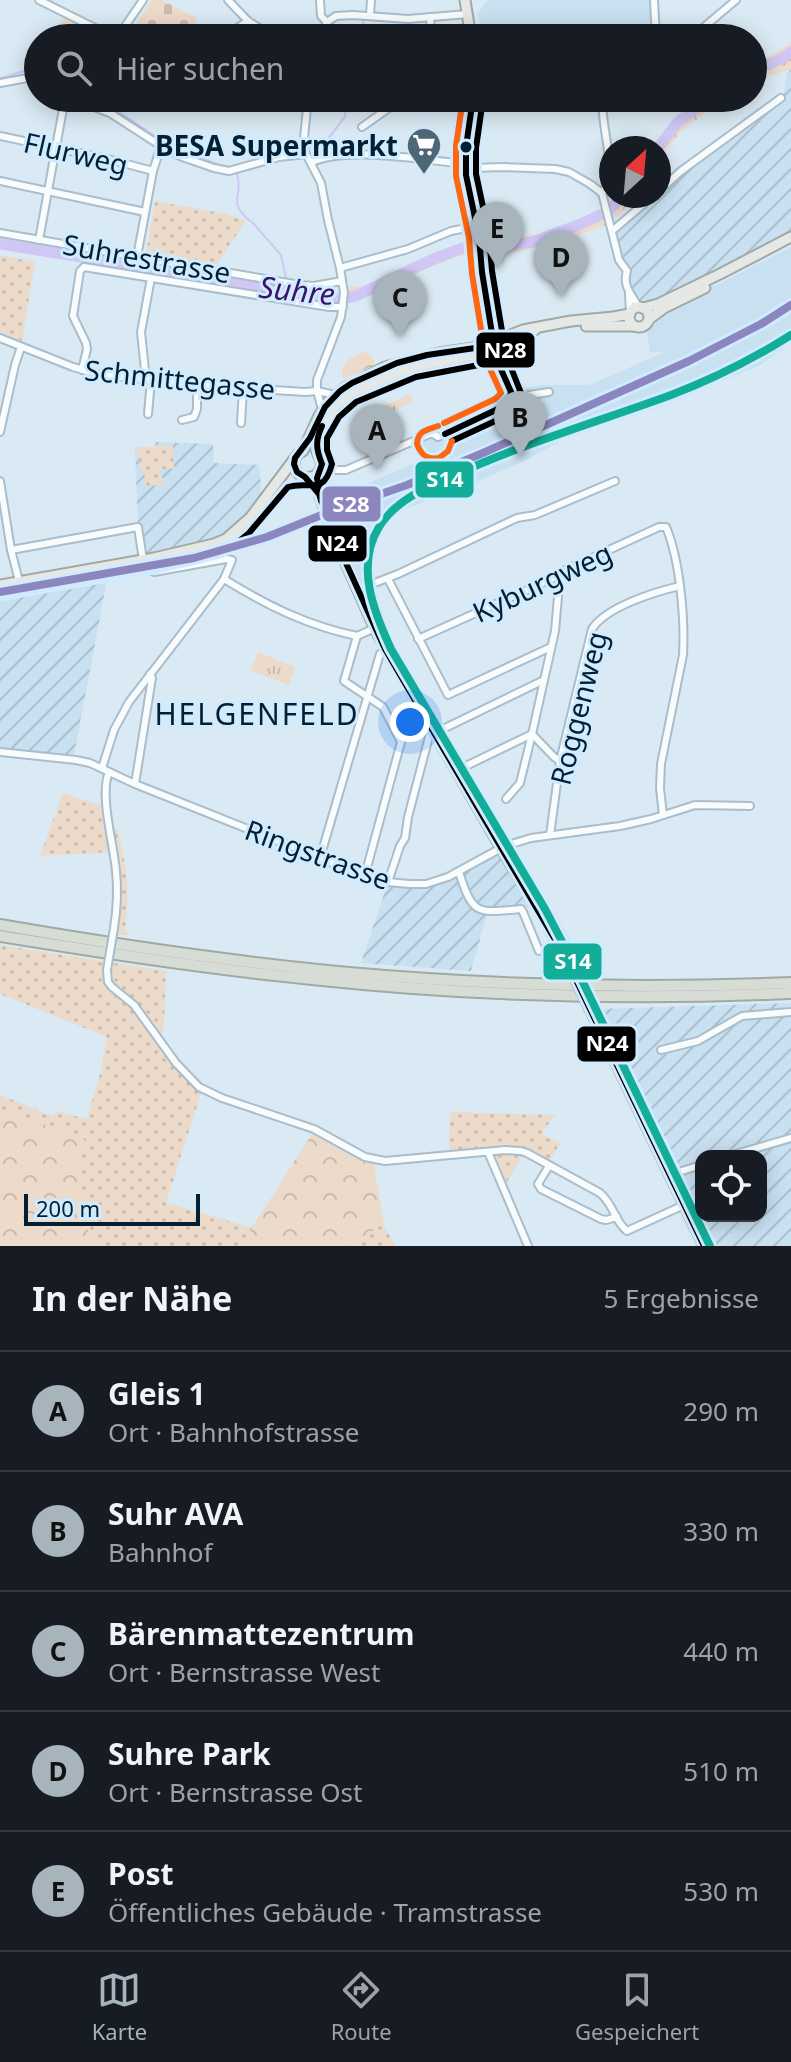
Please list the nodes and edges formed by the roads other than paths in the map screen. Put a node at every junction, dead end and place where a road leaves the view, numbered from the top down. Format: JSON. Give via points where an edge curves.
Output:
{"nodes":[{"id":1,"x":39,"y":0,"type":"edge"},
{"id":2,"x":143,"y":0,"type":"edge"},
{"id":3,"x":228,"y":0,"type":"edge"},
{"id":4,"x":320,"y":0,"type":"edge"},
{"id":5,"x":371,"y":0,"type":"edge"},
{"id":6,"x":465,"y":0,"type":"edge"},
{"id":7,"x":654,"y":0,"type":"edge"},
{"id":8,"x":736,"y":0,"type":"edge"},
{"id":9,"x":468,"y":14,"type":"junction"},
{"id":10,"x":370,"y":15,"type":"junction"},
{"id":11,"x":430,"y":17,"type":"junction"},
{"id":12,"x":248,"y":21,"type":"junction"},
{"id":13,"x":327,"y":22,"type":"joint"},
{"id":14,"x":88,"y":24,"type":"edge"},
{"id":15,"x":126,"y":24,"type":"edge"},
{"id":16,"x":243,"y":24,"type":"edge"},
{"id":17,"x":253,"y":24,"type":"edge"},
{"id":18,"x":430,"y":24,"type":"edge"},
{"id":19,"x":469,"y":24,"type":"edge"},
{"id":20,"x":655,"y":24,"type":"edge"},
{"id":21,"x":708,"y":24,"type":"edge"},
{"id":22,"x":24,"y":77,"type":"edge"},
{"id":23,"x":0,"y":83,"type":"edge"},
{"id":24,"x":781,"y":98,"type":"dead end"},
{"id":25,"x":767,"y":108,"type":"edge"},
{"id":26,"x":64,"y":112,"type":"edge"},
{"id":27,"x":107,"y":112,"type":"edge"},
{"id":28,"x":306,"y":112,"type":"edge"},
{"id":29,"x":383,"y":112,"type":"edge"},
{"id":30,"x":471,"y":112,"type":"edge"},
{"id":31,"x":603,"y":112,"type":"edge"},
{"id":32,"x":762,"y":112,"type":"edge"},
{"id":33,"x":362,"y":127,"type":"dead end"},
{"id":34,"x":0,"y":136,"type":"edge"},
{"id":35,"x":605,"y":136,"type":"edge"},
{"id":36,"x":161,"y":146,"type":"junction"},
{"id":37,"x":56,"y":147,"type":"junction"},
{"id":38,"x":306,"y":154,"type":"junction"},
{"id":39,"x":312,"y":162,"type":"junction"},
{"id":40,"x":465,"y":166,"type":"junction"},
{"id":41,"x":153,"y":171,"type":"junction"},
{"id":42,"x":671,"y":180,"type":"edge"},
{"id":43,"x":0,"y":181,"type":"edge"},
{"id":44,"x":48,"y":191,"type":"junction"},
{"id":45,"x":599,"y":191,"type":"edge"},
{"id":46,"x":606,"y":208,"type":"edge"},
{"id":47,"x":639,"y":208,"type":"edge"},
{"id":48,"x":145,"y":212,"type":"junction"},
{"id":49,"x":477,"y":226,"type":"junction"},
{"id":50,"x":612,"y":231,"type":"junction"},
{"id":51,"x":0,"y":233,"type":"edge"},
{"id":52,"x":791,"y":237,"type":"edge"},
{"id":53,"x":39,"y":240,"type":"junction"},
{"id":54,"x":791,"y":243,"type":"edge"},
{"id":55,"x":137,"y":257,"type":"junction"},
{"id":56,"x":340,"y":268,"type":"junction"},
{"id":57,"x":151,"y":278,"type":"junction"},
{"id":58,"x":342,"y":281,"type":"junction"},
{"id":59,"x":343,"y":306,"type":"junction"},
{"id":60,"x":637,"y":310,"type":"junction"},
{"id":61,"x":649,"y":319,"type":"junction"},
{"id":62,"x":555,"y":325,"type":"junction"},
{"id":63,"x":634,"y":326,"type":"junction"},
{"id":64,"x":0,"y":338,"type":"edge"},
{"id":65,"x":495,"y":345,"type":"junction"},
{"id":66,"x":21,"y":347,"type":"junction"},
{"id":67,"x":82,"y":370,"type":"junction"},
{"id":68,"x":148,"y":380,"type":"junction"},
{"id":69,"x":197,"y":384,"type":"junction"},
{"id":70,"x":243,"y":388,"type":"junction"},
{"id":71,"x":317,"y":391,"type":"junction"},
{"id":72,"x":549,"y":392,"type":"dead end"},
{"id":73,"x":335,"y":395,"type":"junction"},
{"id":74,"x":510,"y":398,"type":"junction"},
{"id":75,"x":322,"y":409,"type":"junction"},
{"id":76,"x":148,"y":414,"type":"dead end"},
{"id":77,"x":2,"y":418,"type":"edge"},
{"id":78,"x":182,"y":420,"type":"dead end"},
{"id":79,"x":241,"y":423,"type":"dead end"},
{"id":80,"x":0,"y":432,"type":"edge"},
{"id":81,"x":303,"y":451,"type":"junction"},
{"id":82,"x":317,"y":453,"type":"junction"},
{"id":83,"x":294,"y":461,"type":"junction"},
{"id":84,"x":320,"y":469,"type":"junction"},
{"id":85,"x":302,"y":476,"type":"junction"},
{"id":86,"x":282,"y":478,"type":"junction"},
{"id":87,"x":0,"y":481,"type":"edge"},
{"id":88,"x":615,"y":481,"type":"dead end"},
{"id":89,"x":319,"y":494,"type":"junction"},
{"id":90,"x":11,"y":550,"type":"junction"},
{"id":91,"x":143,"y":560,"type":"junction"},
{"id":92,"x":154,"y":572,"type":"dead end"},
{"id":93,"x":558,"y":576,"type":"junction"},
{"id":94,"x":224,"y":579,"type":"junction"},
{"id":95,"x":388,"y":579,"type":"junction"},
{"id":96,"x":19,"y":581,"type":"junction"},
{"id":97,"x":0,"y":585,"type":"edge"},
{"id":98,"x":680,"y":586,"type":"junction"},
{"id":99,"x":359,"y":589,"type":"junction"},
{"id":100,"x":375,"y":628,"type":"junction"},
{"id":101,"x":357,"y":636,"type":"junction"},
{"id":102,"x":418,"y":639,"type":"junction"},
{"id":103,"x":551,"y":647,"type":"junction"},
{"id":104,"x":385,"y":649,"type":"junction"},
{"id":105,"x":150,"y":674,"type":"junction"},
{"id":106,"x":544,"y":680,"type":"junction"},
{"id":107,"x":366,"y":695,"type":"junction"},
{"id":108,"x":445,"y":728,"type":"dead end"},
{"id":109,"x":433,"y":730,"type":"junction"},
{"id":110,"x":532,"y":734,"type":"junction"},
{"id":111,"x":0,"y":752,"type":"edge"},
{"id":112,"x":560,"y":761,"type":"junction"},
{"id":113,"x":468,"y":765,"type":"dead end"},
{"id":114,"x":102,"y":768,"type":"junction"},
{"id":115,"x":109,"y":772,"type":"junction"},
{"id":116,"x":135,"y":784,"type":"junction"},
{"id":117,"x":506,"y":799,"type":"dead end"},
{"id":118,"x":750,"y":806,"type":"dead end"},
{"id":119,"x":663,"y":815,"type":"junction"},
{"id":120,"x":550,"y":835,"type":"junction"},
{"id":121,"x":501,"y":848,"type":"junction"},
{"id":122,"x":320,"y":858,"type":"junction"},
{"id":123,"x":459,"y":872,"type":"junction"},
{"id":124,"x":365,"y":875,"type":"junction"},
{"id":125,"x":388,"y":882,"type":"junction"},
{"id":126,"x":0,"y":925,"type":"edge"},
{"id":127,"x":0,"y":936,"type":"edge"},
{"id":128,"x":539,"y":951,"type":"dead end"},
{"id":129,"x":791,"y":983,"type":"edge"},
{"id":130,"x":791,"y":993,"type":"edge"},
{"id":131,"x":791,"y":1012,"type":"edge"},
{"id":132,"x":661,"y":1050,"type":"dead end"},
{"id":133,"x":791,"y":1138,"type":"edge"},
{"id":134,"x":750,"y":1150,"type":"edge"},
{"id":135,"x":488,"y":1152,"type":"junction"},
{"id":136,"x":549,"y":1166,"type":"junction"},
{"id":137,"x":695,"y":1167,"type":"edge"},
{"id":138,"x":669,"y":1175,"type":"junction"},
{"id":139,"x":684,"y":1205,"type":"junction"},
{"id":140,"x":617,"y":1217,"type":"junction"},
{"id":141,"x":528,"y":1246,"type":"edge"},
{"id":142,"x":704,"y":1246,"type":"edge"}],
"edges":[{"from":1,"to":14,"type":"street"},
{"from":2,"to":15,"type":"street"},
{"from":3,"to":12,"type":"street"},
{"from":4,"to":13,"type":"street"},
{"from":5,"to":10,"type":"street"},
{"from":6,"to":9,"type":"main road"},
{"from":7,"to":20,"type":"street"},
{"from":8,"to":21,"type":"street"},
{"from":9,"to":11,"type":"street"},
{"from":9,"to":19,"type":"main road"},
{"from":10,"to":11,"type":"street"},
{"from":10,"to":13,"type":"street","via":[[336,16]]},
{"from":11,"to":18,"type":"street"},
{"from":12,"to":16,"type":"street"},
{"from":12,"to":17,"type":"street"},
{"from":22,"to":23,"type":"street"},
{"from":24,"to":25,"type":"street"},
{"from":26,"to":37,"type":"street"},
{"from":27,"to":36,"type":"street"},
{"from":28,"to":38,"type":"street"},
{"from":29,"to":33,"type":"street"},
{"from":30,"to":40,"type":"main road"},
{"from":31,"to":35,"type":"street"},
{"from":32,"to":42,"type":"street"},
{"from":34,"to":37,"type":"street","name":"Flurweg"},
{"from":36,"to":38,"type":"street","via":[[229,171]]},
{"from":36,"to":41,"type":"street"},
{"from":37,"to":41,"type":"street","name":"Flurweg"},
{"from":37,"to":44,"type":"street"},
{"from":38,"to":39,"type":"street"},
{"from":39,"to":40,"type":"street","via":[[366,155]]},
{"from":39,"to":56,"type":"street"},
{"from":40,"to":45,"type":"street","via":[[555,169]]},
{"from":40,"to":49,"type":"main road"},
{"from":41,"to":48,"type":"street"},
{"from":43,"to":44,"type":"street"},
{"from":44,"to":48,"type":"street"},
{"from":44,"to":53,"type":"street"},
{"from":46,"to":50,"type":"street"},
{"from":47,"to":50,"type":"street"},
{"from":48,"to":55,"type":"street"},
{"from":49,"to":56,"type":"street"},
{"from":49,"to":65,"type":"main road"},
{"from":50,"to":60,"type":"street"},
{"from":51,"to":53,"type":"street","name":"Suhrestrasse"},
{"from":52,"to":60,"type":"main road"},
{"from":53,"to":55,"type":"street","name":"Suhrestrasse"},
{"from":54,"to":61,"type":"main road"},
{"from":55,"to":58,"type":"street","name":"Suhrestrasse","via":[[300,285]]},
{"from":56,"to":58,"type":"street"},
{"from":57,"to":59,"type":"street"},
{"from":57,"to":67,"type":"street","via":[[81,268],[73,316],[86,343]]},
{"from":57,"to":68,"type":"street","via":[[141,332]]},
{"from":58,"to":59,"type":"street"},
{"from":59,"to":71,"type":"street"},
{"from":60,"to":61,"type":"main road","via":[[647,312]]},
{"from":60,"to":62,"type":"main road"},
{"from":60,"to":63,"type":"main road","via":[[629,319]]},
{"from":61,"to":63,"type":"main road"},
{"from":62,"to":63,"type":"main road"},
{"from":62,"to":65,"type":"main road","via":[[515,333]]},
{"from":64,"to":66,"type":"street","name":"Schmittegasse"},
{"from":65,"to":73,"type":"main road","via":[[385,367]]},
{"from":65,"to":74,"type":"street"},
{"from":65,"to":82,"type":"main road","via":[[482,354],[413,367],[351,393],[327,416]]},
{"from":66,"to":67,"type":"street","name":"Schmittegasse"},
{"from":66,"to":77,"type":"street"},
{"from":67,"to":68,"type":"street","name":"Schmittegasse"},
{"from":68,"to":69,"type":"street","name":"Schmittegasse"},
{"from":68,"to":76,"type":"street"},
{"from":69,"to":70,"type":"street","name":"Schmittegasse"},
{"from":69,"to":78,"type":"street","via":[[194,417]]},
{"from":70,"to":71,"type":"street","name":"Schmittegasse"},
{"from":70,"to":79,"type":"street"},
{"from":71,"to":73,"type":"street","name":"Schmittegasse"},
{"from":71,"to":75,"type":"street"},
{"from":72,"to":74,"type":"street"},
{"from":73,"to":75,"type":"main road"},
{"from":74,"to":84,"type":"street","via":[[500,408],[438,437],[432,433],[346,470]]},
{"from":75,"to":81,"type":"main road"},
{"from":77,"to":80,"type":"street"},
{"from":81,"to":82,"type":"main road"},
{"from":81,"to":83,"type":"main road"},
{"from":82,"to":84,"type":"main road"},
{"from":83,"to":85,"type":"main road"},
{"from":83,"to":86,"type":"main road"},
{"from":84,"to":85,"type":"main road","via":[[311,477]]},
{"from":84,"to":89,"type":"main road"},
{"from":85,"to":86,"type":"main road"},
{"from":85,"to":89,"type":"main road"},
{"from":86,"to":91,"type":"main road","via":[[226,539]]},
{"from":87,"to":90,"type":"street"},
{"from":88,"to":95,"type":"street","via":[[517,518]]},
{"from":89,"to":99,"type":"main road"},
{"from":90,"to":91,"type":"street","via":[[138,527]]},
{"from":90,"to":96,"type":"street"},
{"from":91,"to":96,"type":"main road"},
{"from":92,"to":94,"type":"street","via":[[232,560]]},
{"from":93,"to":98,"type":"street","name":"Kyburgweg","via":[[666,527]]},
{"from":93,"to":102,"type":"street","name":"Kyburgweg"},
{"from":93,"to":103,"type":"street"},
{"from":94,"to":101,"type":"street","via":[[295,618]]},
{"from":94,"to":105,"type":"street"},
{"from":95,"to":99,"type":"street"},
{"from":95,"to":102,"type":"street"},
{"from":96,"to":97,"type":"main road"},
{"from":98,"to":112,"type":"street","name":"Roggenweg","via":[[616,609],[597,622]]},
{"from":98,"to":119,"type":"street","via":[[683,655],[661,764]]},
{"from":99,"to":100,"type":"main road"},
{"from":100,"to":101,"type":"street"},
{"from":100,"to":104,"type":"main road"},
{"from":101,"to":107,"type":"street","via":[[344,681]]},
{"from":102,"to":103,"type":"street","via":[[448,695]]},
{"from":103,"to":106,"type":"street"},
{"from":104,"to":107,"type":"street"},
{"from":104,"to":109,"type":"main road"},
{"from":105,"to":114,"type":"street","via":[[120,717]]},
{"from":105,"to":116,"type":"street"},
{"from":106,"to":108,"type":"street"},
{"from":106,"to":110,"type":"street"},
{"from":107,"to":122,"type":"street"},
{"from":107,"to":124,"type":"street","via":[[383,707],[401,742]]},
{"from":109,"to":121,"type":"main road"},
{"from":109,"to":125,"type":"street"},
{"from":110,"to":112,"type":"street"},
{"from":110,"to":113,"type":"street"},
{"from":110,"to":117,"type":"street","via":[[520,783]]},
{"from":111,"to":114,"type":"street","name":"Ringstrasse"},
{"from":112,"to":120,"type":"street","name":"Roggenweg"},
{"from":114,"to":115,"type":"street","name":"Ringstrasse"},
{"from":115,"to":116,"type":"street","name":"Ringstrasse"},
{"from":115,"to":135,"type":"street","bridge":true,"via":[[105,792],[118,891],[108,982],[134,1005],[192,1082],[315,1129],[373,1160]]},
{"from":116,"to":122,"type":"street","name":"Ringstrasse"},
{"from":118,"to":119,"type":"street","name":"Ringstrasse","via":[[695,805]]},
{"from":119,"to":120,"type":"street","name":"Ringstrasse"},
{"from":120,"to":121,"type":"street","name":"Ringstrasse"},
{"from":121,"to":123,"type":"street","name":"Ringstrasse"},
{"from":121,"to":138,"type":"main road","bridge":true,"via":[[572,972]]},
{"from":122,"to":124,"type":"street","name":"Ringstrasse"},
{"from":123,"to":125,"type":"street","name":"Ringstrasse","via":[[426,884]]},
{"from":123,"to":128,"type":"street","via":[[475,908],[521,909]]},
{"from":124,"to":125,"type":"street","name":"Ringstrasse"},
{"from":126,"to":129,"type":"highway","via":[[240,961],[410,978],[567,985]]},
{"from":127,"to":130,"type":"highway","via":[[216,968],[424,989],[629,996]]},
{"from":131,"to":132,"type":"street","via":[[742,1016],[698,1041]]},
{"from":133,"to":134,"type":"street"},
{"from":135,"to":136,"type":"street","via":[[521,1151]]},
{"from":135,"to":141,"type":"street"},
{"from":136,"to":140,"type":"street","via":[[600,1193]]},
{"from":136,"to":140,"type":"street","via":[[538,1184],[541,1189],[601,1219]]},
{"from":137,"to":138,"type":"street"},
{"from":138,"to":139,"type":"main road"},
{"from":139,"to":140,"type":"street","via":[[627,1231]]},
{"from":139,"to":142,"type":"main road"}]}
